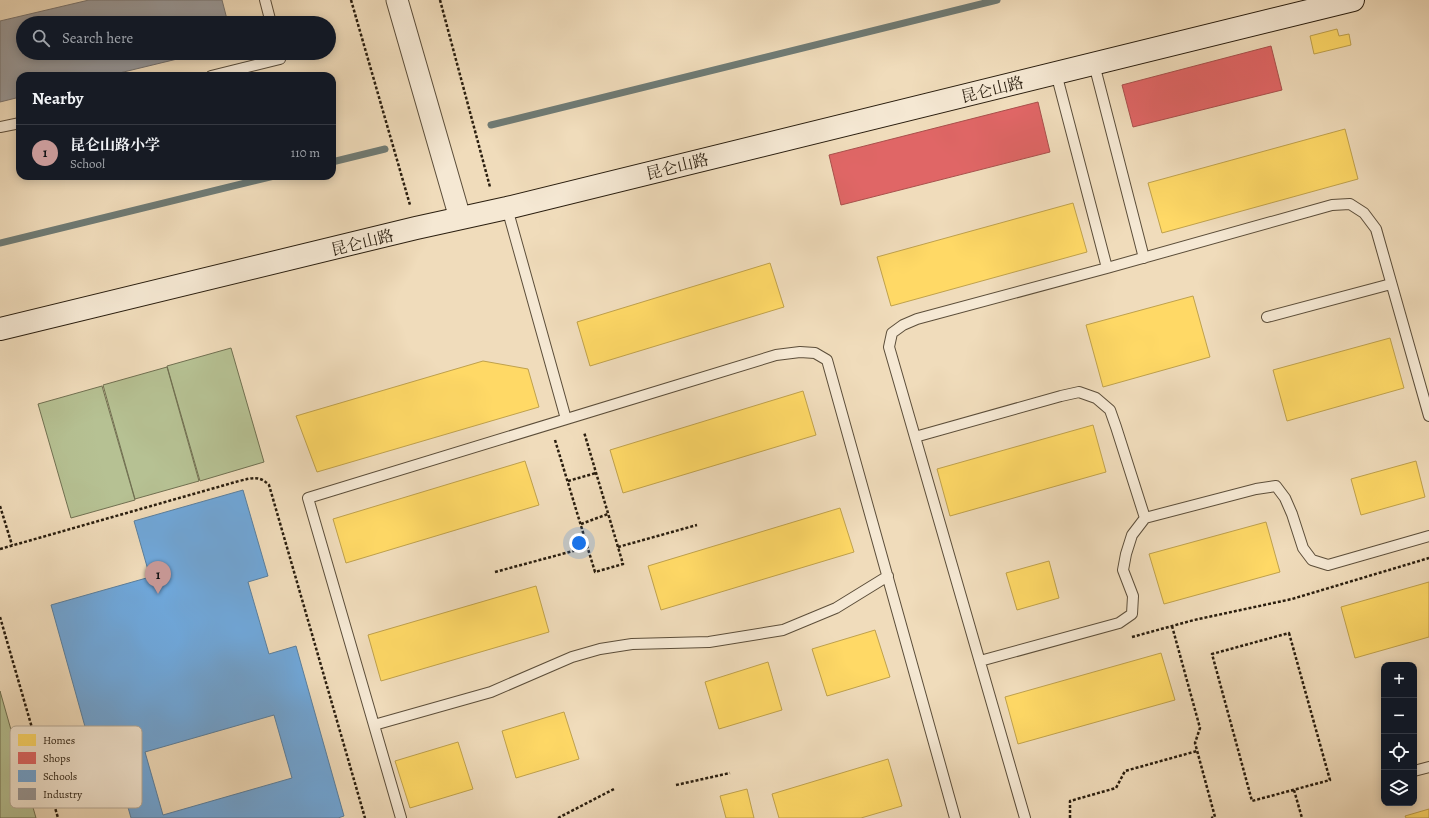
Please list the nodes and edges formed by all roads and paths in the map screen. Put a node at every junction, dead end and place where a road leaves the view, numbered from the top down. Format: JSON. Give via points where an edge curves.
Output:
{"nodes":[{"id":1,"x":265,"y":0,"type":"edge"},
{"id":2,"x":351,"y":0,"type":"edge"},
{"id":3,"x":397,"y":0,"type":"edge"},
{"id":4,"x":440,"y":0,"type":"edge"},
{"id":5,"x":1353,"y":0,"type":"edge"},
{"id":6,"x":269,"y":16,"type":"edge"},
{"id":7,"x":276,"y":60,"type":"edge"},
{"id":8,"x":1094,"y":64,"type":"junction"},
{"id":9,"x":226,"y":72,"type":"edge"},
{"id":10,"x":1056,"y":73,"type":"junction"},
{"id":11,"x":16,"y":124,"type":"edge"},
{"id":12,"x":0,"y":128,"type":"edge"},
{"id":13,"x":501,"y":209,"type":"junction"},
{"id":14,"x":460,"y":218,"type":"junction"},
{"id":15,"x":416,"y":228,"type":"junction"},
{"id":16,"x":1144,"y":258,"type":"junction"},
{"id":17,"x":1107,"y":268,"type":"junction"},
{"id":18,"x":1391,"y":284,"type":"junction"},
{"id":19,"x":1267,"y":317,"type":"dead end"},
{"id":20,"x":0,"y":330,"type":"edge"},
{"id":21,"x":579,"y":415,"type":"junction"},
{"id":22,"x":1429,"y":416,"type":"edge"},
{"id":23,"x":566,"y":419,"type":"junction"},
{"id":24,"x":550,"y":424,"type":"junction"},
{"id":25,"x":915,"y":437,"type":"junction"},
{"id":26,"x":596,"y":473,"type":"junction"},
{"id":27,"x":568,"y":482,"type":"junction"},
{"id":28,"x":0,"y":506,"type":"edge"},
{"id":29,"x":608,"y":514,"type":"junction"},
{"id":30,"x":1144,"y":518,"type":"junction"},
{"id":31,"x":581,"y":524,"type":"junction"},
{"id":32,"x":697,"y":525,"type":"dead end"},
{"id":33,"x":1429,"y":536,"type":"edge"},
{"id":34,"x":12,"y":545,"type":"junction"},
{"id":35,"x":588,"y":547,"type":"junction"},
{"id":36,"x":618,"y":547,"type":"junction"},
{"id":37,"x":0,"y":549,"type":"edge"},
{"id":38,"x":1429,"y":558,"type":"edge"},
{"id":39,"x":495,"y":572,"type":"dead end"},
{"id":40,"x":888,"y":576,"type":"junction"},
{"id":41,"x":0,"y":617,"type":"edge"},
{"id":42,"x":1172,"y":626,"type":"junction"},
{"id":43,"x":1129,"y":638,"type":"dead end"},
{"id":44,"x":980,"y":661,"type":"junction"},
{"id":45,"x":374,"y":725,"type":"junction"},
{"id":46,"x":31,"y":726,"type":"edge"},
{"id":47,"x":1197,"y":751,"type":"junction"},
{"id":48,"x":1429,"y":767,"type":"edge"},
{"id":49,"x":1417,"y":770,"type":"edge"},
{"id":50,"x":730,"y":773,"type":"dead end"},
{"id":51,"x":676,"y":785,"type":"dead end"},
{"id":52,"x":614,"y":789,"type":"dead end"},
{"id":53,"x":1294,"y":790,"type":"junction"},
{"id":54,"x":55,"y":808,"type":"edge"},
{"id":55,"x":58,"y":818,"type":"edge"},
{"id":56,"x":365,"y":818,"type":"edge"},
{"id":57,"x":401,"y":818,"type":"edge"},
{"id":58,"x":558,"y":818,"type":"edge"},
{"id":59,"x":955,"y":818,"type":"edge"},
{"id":60,"x":1025,"y":818,"type":"edge"},
{"id":61,"x":1070,"y":818,"type":"edge"},
{"id":62,"x":1211,"y":818,"type":"edge"},
{"id":63,"x":1302,"y":818,"type":"edge"}],
"edges":[{"from":1,"to":6,"type":"lane"},
{"from":2,"to":15,"type":"path"},
{"from":3,"to":14,"type":"street"},
{"from":4,"to":13,"type":"path"},
{"from":5,"to":8,"type":"street","name":"昆仑山路"},
{"from":7,"to":9,"type":"lane"},
{"from":8,"to":10,"type":"street","name":"昆仑山路"},
{"from":8,"to":16,"type":"lane"},
{"from":10,"to":13,"type":"street","name":"昆仑山路"},
{"from":10,"to":17,"type":"lane"},
{"from":11,"to":12,"type":"lane"},
{"from":13,"to":14,"type":"street","name":"昆仑山路"},
{"from":13,"to":23,"type":"lane"},
{"from":14,"to":15,"type":"street","name":"昆仑山路"},
{"from":15,"to":20,"type":"street","name":"昆仑山路"},
{"from":16,"to":17,"type":"lane"},
{"from":16,"to":18,"type":"lane","via":[[1332,205],[1350,204],[1364,213],[1376,229]]},
{"from":17,"to":25,"type":"lane","via":[[917,319],[892,333],[889,347]]},
{"from":18,"to":19,"type":"lane"},
{"from":18,"to":22,"type":"lane"},
{"from":21,"to":23,"type":"lane"},
{"from":21,"to":26,"type":"path"},
{"from":21,"to":40,"type":"lane","via":[[776,355],[815,353],[827,360]]},
{"from":23,"to":24,"type":"lane"},
{"from":24,"to":27,"type":"path"},
{"from":24,"to":45,"type":"lane","via":[[308,498]]},
{"from":25,"to":30,"type":"lane","via":[[1079,392],[1096,398],[1110,410]]},
{"from":25,"to":44,"type":"lane"},
{"from":26,"to":27,"type":"path"},
{"from":26,"to":29,"type":"path"},
{"from":27,"to":31,"type":"path"},
{"from":28,"to":34,"type":"path"},
{"from":29,"to":31,"type":"path"},
{"from":29,"to":36,"type":"path"},
{"from":30,"to":33,"type":"lane","via":[[1276,486],[1285,498],[1303,548],[1312,560],[1328,565]]},
{"from":30,"to":44,"type":"lane","via":[[1132,535],[1123,570],[1133,596],[1132,614],[1119,623]]},
{"from":31,"to":35,"type":"path"},
{"from":32,"to":36,"type":"path"},
{"from":34,"to":37,"type":"path"},
{"from":34,"to":56,"type":"path","via":[[239,481],[257,478],[264,480],[269,485]]},
{"from":35,"to":36,"type":"path","via":[[595,572],[623,564]]},
{"from":35,"to":39,"type":"path"},
{"from":38,"to":42,"type":"path","via":[[1292,599]]},
{"from":40,"to":45,"type":"lane","via":[[836,608],[783,630],[709,642],[632,644],[600,649],[572,657],[491,692]]},
{"from":40,"to":59,"type":"lane"},
{"from":41,"to":46,"type":"path"},
{"from":42,"to":43,"type":"path"},
{"from":42,"to":47,"type":"path","via":[[1200,728],[1195,743]]},
{"from":44,"to":60,"type":"lane"},
{"from":45,"to":57,"type":"lane"},
{"from":47,"to":61,"type":"path","via":[[1125,770],[1116,788],[1070,801]]},
{"from":47,"to":62,"type":"path","via":[[1215,817]]},
{"from":48,"to":49,"type":"lane"},
{"from":50,"to":51,"type":"path"},
{"from":52,"to":58,"type":"path"},
{"from":53,"to":53,"type":"path","via":[[1330,780],[1289,633],[1212,654],[1252,801]]},
{"from":53,"to":63,"type":"path"},
{"from":54,"to":55,"type":"path"}]}
